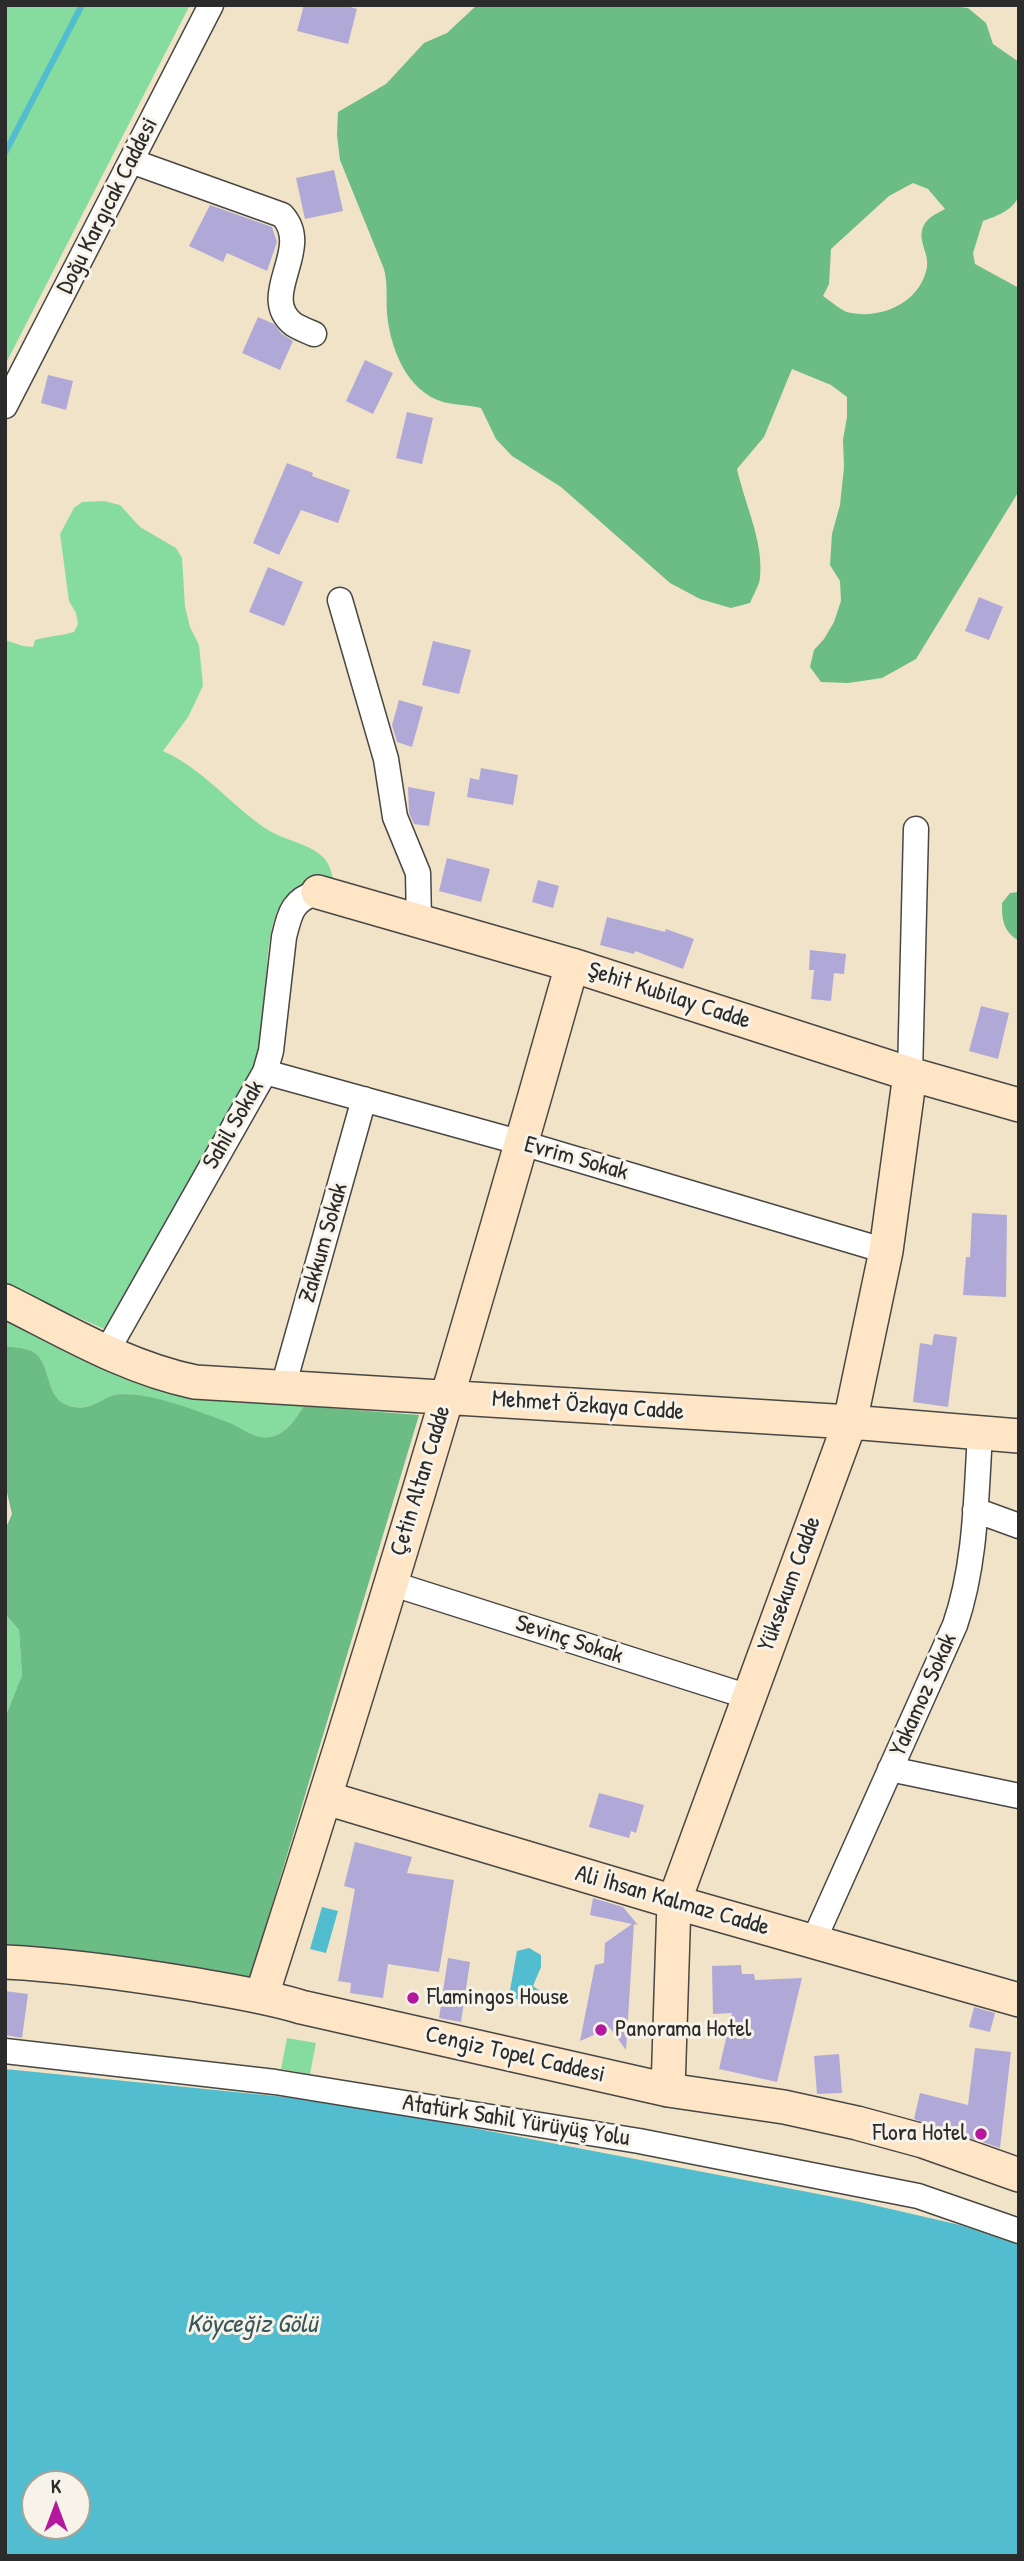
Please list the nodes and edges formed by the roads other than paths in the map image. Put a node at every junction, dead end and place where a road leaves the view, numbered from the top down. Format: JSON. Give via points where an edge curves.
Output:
{"nodes":[{"id":1,"x":211,"y":5,"type":"edge"},
{"id":2,"x":131,"y":161,"type":"junction"},
{"id":3,"x":314,"y":334,"type":"dead end"},
{"id":4,"x":5,"y":406,"type":"edge"},
{"id":5,"x":340,"y":600,"type":"dead end"},
{"id":6,"x":916,"y":829,"type":"dead end"},
{"id":7,"x":318,"y":892,"type":"joint"},
{"id":8,"x":419,"y":921,"type":"junction"},
{"id":9,"x":572,"y":965,"type":"junction"},
{"id":10,"x":265,"y":1072,"type":"junction"},
{"id":11,"x":910,"y":1074,"type":"junction"},
{"id":12,"x":364,"y":1099,"type":"junction"},
{"id":13,"x":1019,"y":1105,"type":"edge"},
{"id":14,"x":522,"y":1143,"type":"junction"},
{"id":15,"x":886,"y":1251,"type":"junction"},
{"id":16,"x":5,"y":1301,"type":"edge"},
{"id":17,"x":107,"y":1351,"type":"junction"},
{"id":18,"x":283,"y":1387,"type":"junction"},
{"id":19,"x":446,"y":1397,"type":"junction"},
{"id":20,"x":850,"y":1422,"type":"junction"},
{"id":21,"x":980,"y":1434,"type":"junction"},
{"id":22,"x":1019,"y":1436,"type":"edge"},
{"id":23,"x":975,"y":1510,"type":"junction"},
{"id":24,"x":1019,"y":1526,"type":"edge"},
{"id":25,"x":390,"y":1583,"type":"junction"},
{"id":26,"x":749,"y":1697,"type":"junction"},
{"id":27,"x":891,"y":1769,"type":"junction"},
{"id":28,"x":1019,"y":1796,"type":"edge"},
{"id":29,"x":326,"y":1798,"type":"junction"},
{"id":30,"x":674,"y":1902,"type":"junction"},
{"id":31,"x":813,"y":1942,"type":"junction"},
{"id":32,"x":5,"y":1962,"type":"edge"},
{"id":33,"x":262,"y":1995,"type":"junction"},
{"id":34,"x":1019,"y":2000,"type":"edge"},
{"id":35,"x":5,"y":2052,"type":"edge"},
{"id":36,"x":668,"y":2090,"type":"junction"},
{"id":37,"x":1019,"y":2175,"type":"edge"},
{"id":38,"x":1019,"y":2231,"type":"edge"}],
"edges":[{"from":1,"to":2,"type":"street","name":"Doğu Kargıcak Caddesi"},
{"from":2,"to":3,"type":"street","via":[[282,215],[290,224],[292,237],[280,303],[294,325]]},
{"from":2,"to":4,"type":"street","name":"Doğu Kargıcak Caddesi"},
{"from":5,"to":8,"type":"street","via":[[386,759],[395,817],[418,873]]},
{"from":6,"to":11,"type":"street"},
{"from":7,"to":8,"type":"street","name":"Şehit Kubilay Cadde"},
{"from":7,"to":10,"type":"street","name":"Sahil Sokak","via":[[304,896],[288,919]]},
{"from":8,"to":9,"type":"street","name":"Şehit Kubilay Cadde"},
{"from":9,"to":11,"type":"street","name":"Şehit Kubilay Cadde"},
{"from":9,"to":14,"type":"street","name":"Çetin Altan Cadde"},
{"from":10,"to":12,"type":"street","name":"Evrim Sokak"},
{"from":10,"to":17,"type":"street","name":"Sahil Sokak"},
{"from":11,"to":13,"type":"street","name":"Şehit Kubilay Cadde"},
{"from":11,"to":15,"type":"street","name":"Yüksekum Cadde"},
{"from":12,"to":14,"type":"street","name":"Evrim Sokak"},
{"from":12,"to":18,"type":"street","name":"Zakkum Sokak"},
{"from":14,"to":15,"type":"street","name":"Evrim Sokak"},
{"from":14,"to":19,"type":"street","name":"Çetin Altan Cadde"},
{"from":15,"to":20,"type":"street","name":"Yüksekum Cadde"},
{"from":16,"to":17,"type":"street","name":"Mehmet Özkaya Cadde"},
{"from":17,"to":18,"type":"street","name":"Mehmet Özkaya Cadde","via":[[149,1370],[195,1382]]},
{"from":18,"to":19,"type":"street","name":"Mehmet Özkaya Cadde"},
{"from":19,"to":20,"type":"street","name":"Mehmet Özkaya Cadde"},
{"from":19,"to":25,"type":"street","name":"Çetin Altan Cadde"},
{"from":20,"to":21,"type":"street","name":"Mehmet Özkaya Cadde"},
{"from":20,"to":26,"type":"street","name":"Yüksekum Cadde"},
{"from":21,"to":22,"type":"street","name":"Mehmet Özkaya Cadde"},
{"from":21,"to":23,"type":"street","name":"Yakamoz Sokak"},
{"from":23,"to":24,"type":"street"},
{"from":23,"to":27,"type":"street","name":"Yakamoz Sokak","via":[[962,1606]]},
{"from":25,"to":26,"type":"street","name":"Sevinç Sokak"},
{"from":25,"to":29,"type":"street","name":"Çetin Altan Cadde"},
{"from":26,"to":30,"type":"street","name":"Yüksekum Cadde"},
{"from":27,"to":28,"type":"street"},
{"from":27,"to":31,"type":"street","name":"Yakamoz Sokak"},
{"from":29,"to":30,"type":"street","name":"Ali İhsan Kalmaz Cadde"},
{"from":29,"to":33,"type":"street","name":"Çetin Altan Cadde"},
{"from":30,"to":31,"type":"street","name":"Ali İhsan Kalmaz Cadde"},
{"from":30,"to":36,"type":"street","name":"Yüksekum Cadde"},
{"from":31,"to":34,"type":"street","name":"Ali İhsan Kalmaz Cadde"},
{"from":32,"to":33,"type":"street","name":"Cengiz Topel Caddesi"},
{"from":33,"to":36,"type":"street","name":"Cengiz Topel Caddesi"},
{"from":35,"to":38,"type":"street","name":"Atatürk Sahil Yürüyüş Yolu","via":[[275,2082],[639,2141],[918,2196]]},
{"from":36,"to":37,"type":"street","name":"Cengiz Topel Caddesi","via":[[858,2123]]}]}
